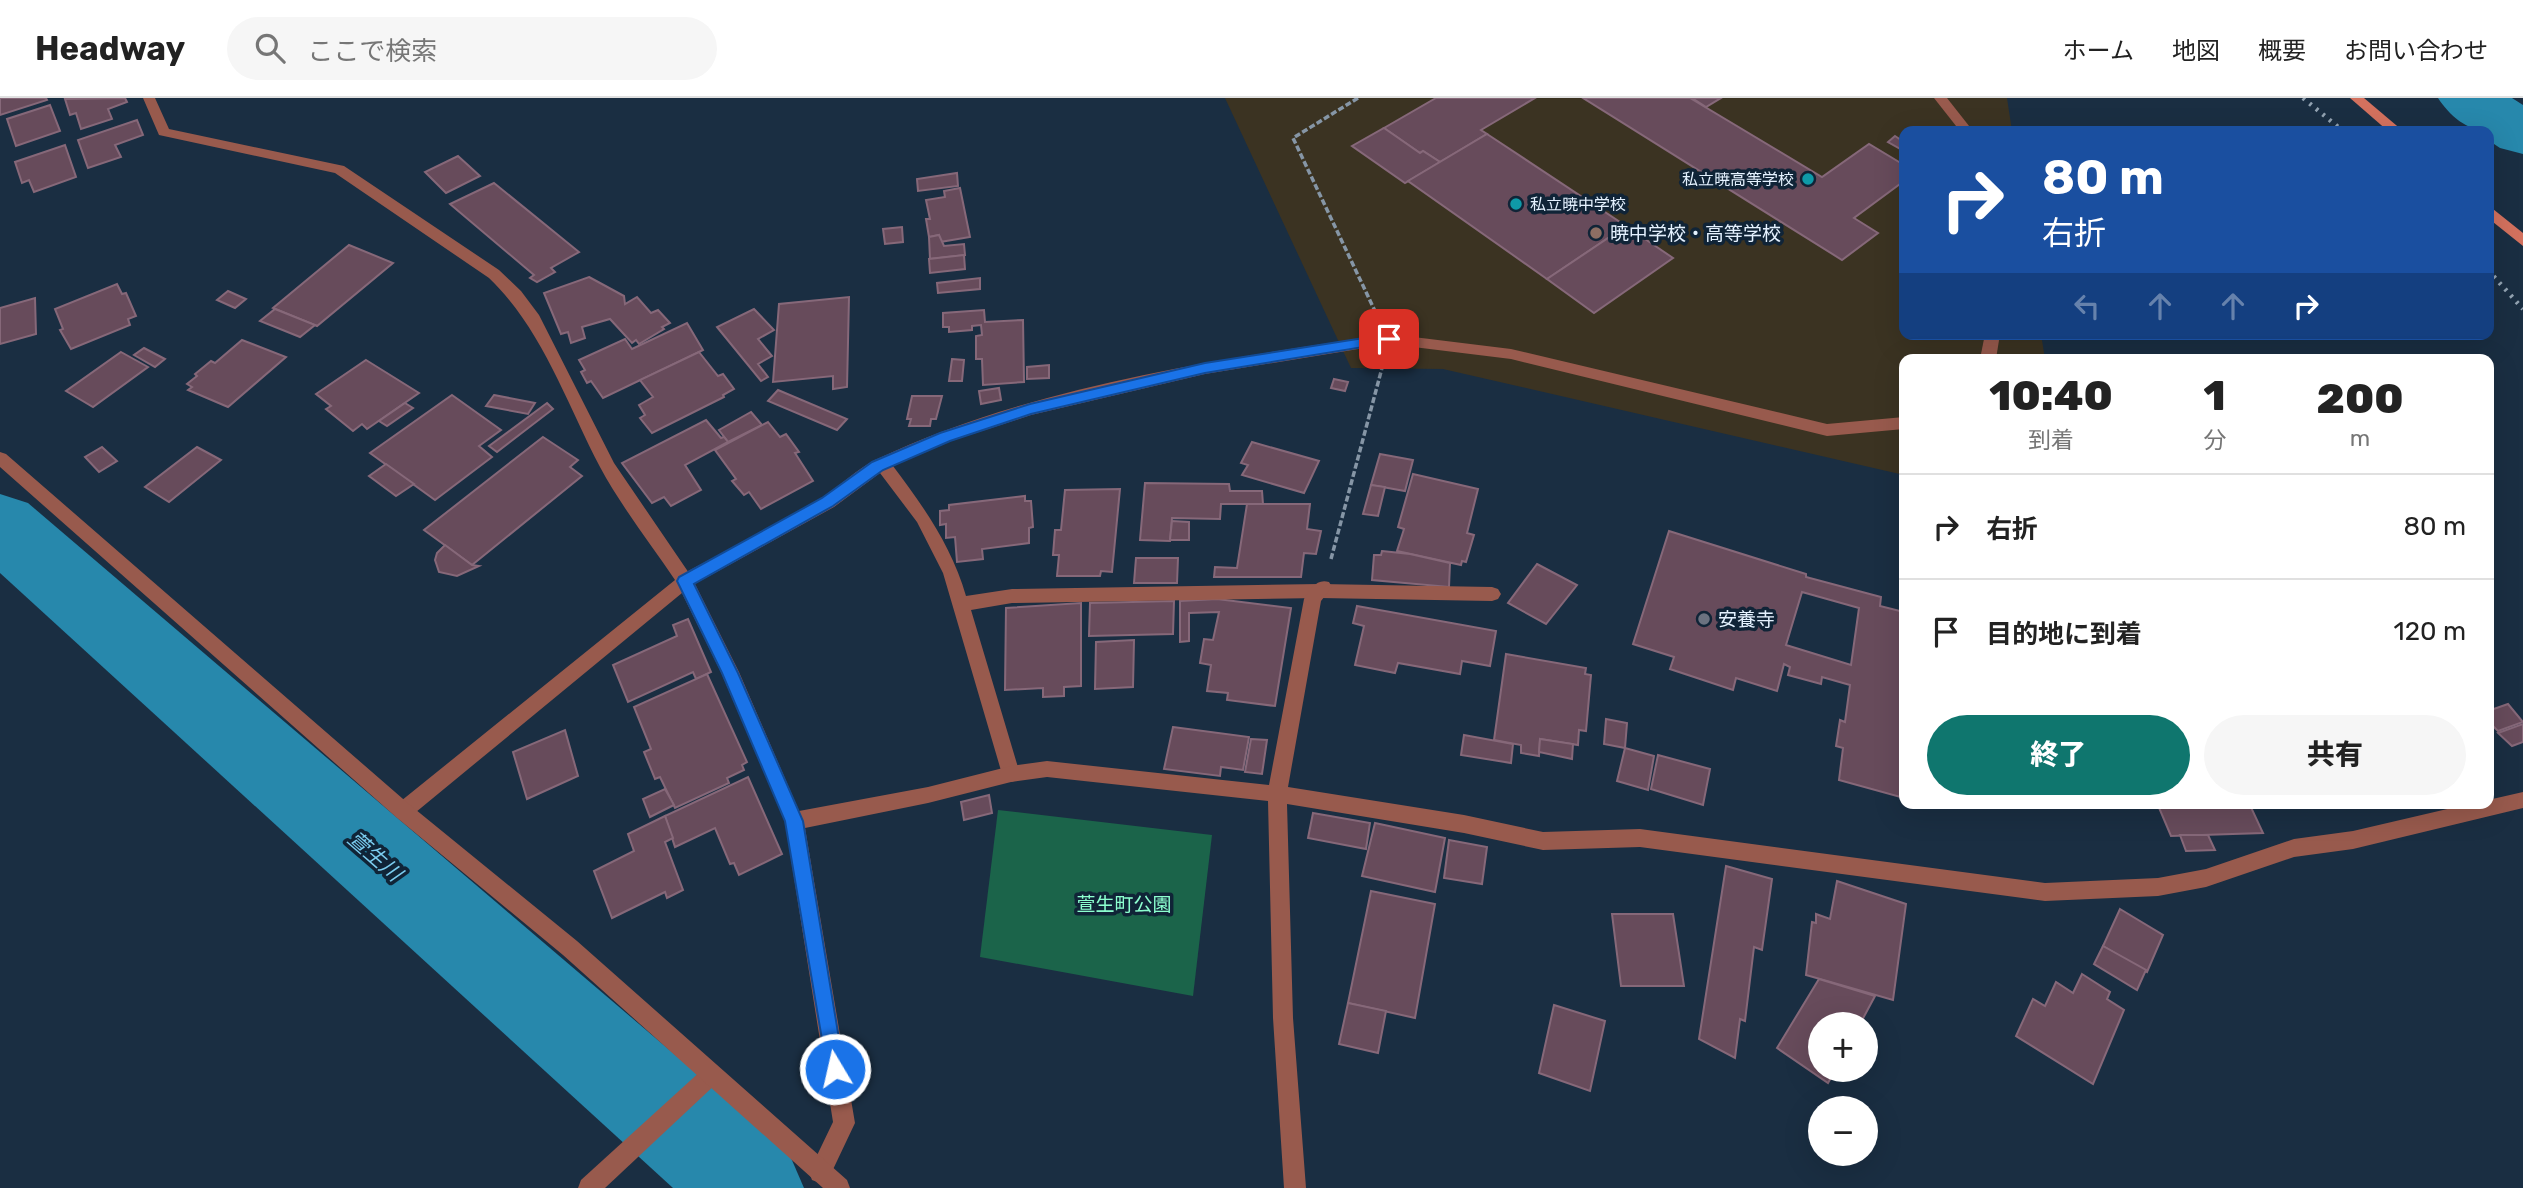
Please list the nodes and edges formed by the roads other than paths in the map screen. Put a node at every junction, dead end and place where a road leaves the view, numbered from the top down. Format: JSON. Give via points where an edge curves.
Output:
{"nodes":[{"id":1,"x":149,"y":98,"type":"edge"},
{"id":2,"x":1940,"y":98,"type":"edge"},
{"id":3,"x":2356,"y":98,"type":"edge"},
{"id":4,"x":1963,"y":126,"type":"edge"},
{"id":5,"x":2390,"y":126,"type":"edge"},
{"id":6,"x":2494,"y":215,"type":"edge"},
{"id":7,"x":2523,"y":241,"type":"edge"},
{"id":8,"x":1899,"y":423,"type":"edge"},
{"id":9,"x":0,"y":458,"type":"edge"},
{"id":10,"x":883,"y":464,"type":"junction"},
{"id":11,"x":685,"y":581,"type":"junction"},
{"id":12,"x":1322,"y":589,"type":"junction"},
{"id":13,"x":1492,"y":594,"type":"dead end"},
{"id":14,"x":962,"y":604,"type":"junction"},
{"id":15,"x":1011,"y":774,"type":"junction"},
{"id":16,"x":1277,"y":794,"type":"junction"},
{"id":17,"x":2523,"y":800,"type":"edge"},
{"id":18,"x":2494,"y":807,"type":"edge"},
{"id":19,"x":2485,"y":809,"type":"edge"},
{"id":20,"x":403,"y":811,"type":"junction"},
{"id":21,"x":794,"y":821,"type":"junction"},
{"id":22,"x":710,"y":1076,"type":"junction"},
{"id":23,"x":820,"y":1172,"type":"junction"},
{"id":24,"x":589,"y":1188,"type":"edge"},
{"id":25,"x":839,"y":1188,"type":"edge"},
{"id":26,"x":1295,"y":1188,"type":"edge"}],
"edges":[{"from":1,"to":11,"type":"street","via":[[164,132],[339,169],[494,274],[534,319],[608,467]]},
{"from":2,"to":4,"type":"street"},
{"from":3,"to":5,"type":"main road"},
{"from":6,"to":7,"type":"main road"},
{"from":8,"to":10,"type":"street","via":[[1827,430],[1511,354],[1389,339],[1205,368],[1075,398],[956,433]]},
{"from":9,"to":20,"type":"street"},
{"from":10,"to":11,"type":"street","via":[[828,502]]},
{"from":10,"to":14,"type":"street","via":[[923,518]]},
{"from":11,"to":20,"type":"street"},
{"from":11,"to":21,"type":"street"},
{"from":12,"to":13,"type":"street"},
{"from":12,"to":14,"type":"street","via":[[1012,596]]},
{"from":12,"to":16,"type":"street","via":[[1313,599]]},
{"from":14,"to":15,"type":"street"},
{"from":15,"to":16,"type":"street","via":[[1047,769]]},
{"from":15,"to":21,"type":"street"},
{"from":16,"to":19,"type":"street","via":[[1543,841],[1640,838],[2045,892],[2158,887],[2206,878],[2294,848],[2353,840]]},
{"from":16,"to":26,"type":"street","via":[[1283,1018]]},
{"from":17,"to":18,"type":"street"},
{"from":20,"to":22,"type":"street","via":[[570,948]]},
{"from":21,"to":23,"type":"street","via":[[844,1124]]},
{"from":22,"to":23,"type":"street"},
{"from":22,"to":24,"type":"street"},
{"from":23,"to":25,"type":"street"}]}
